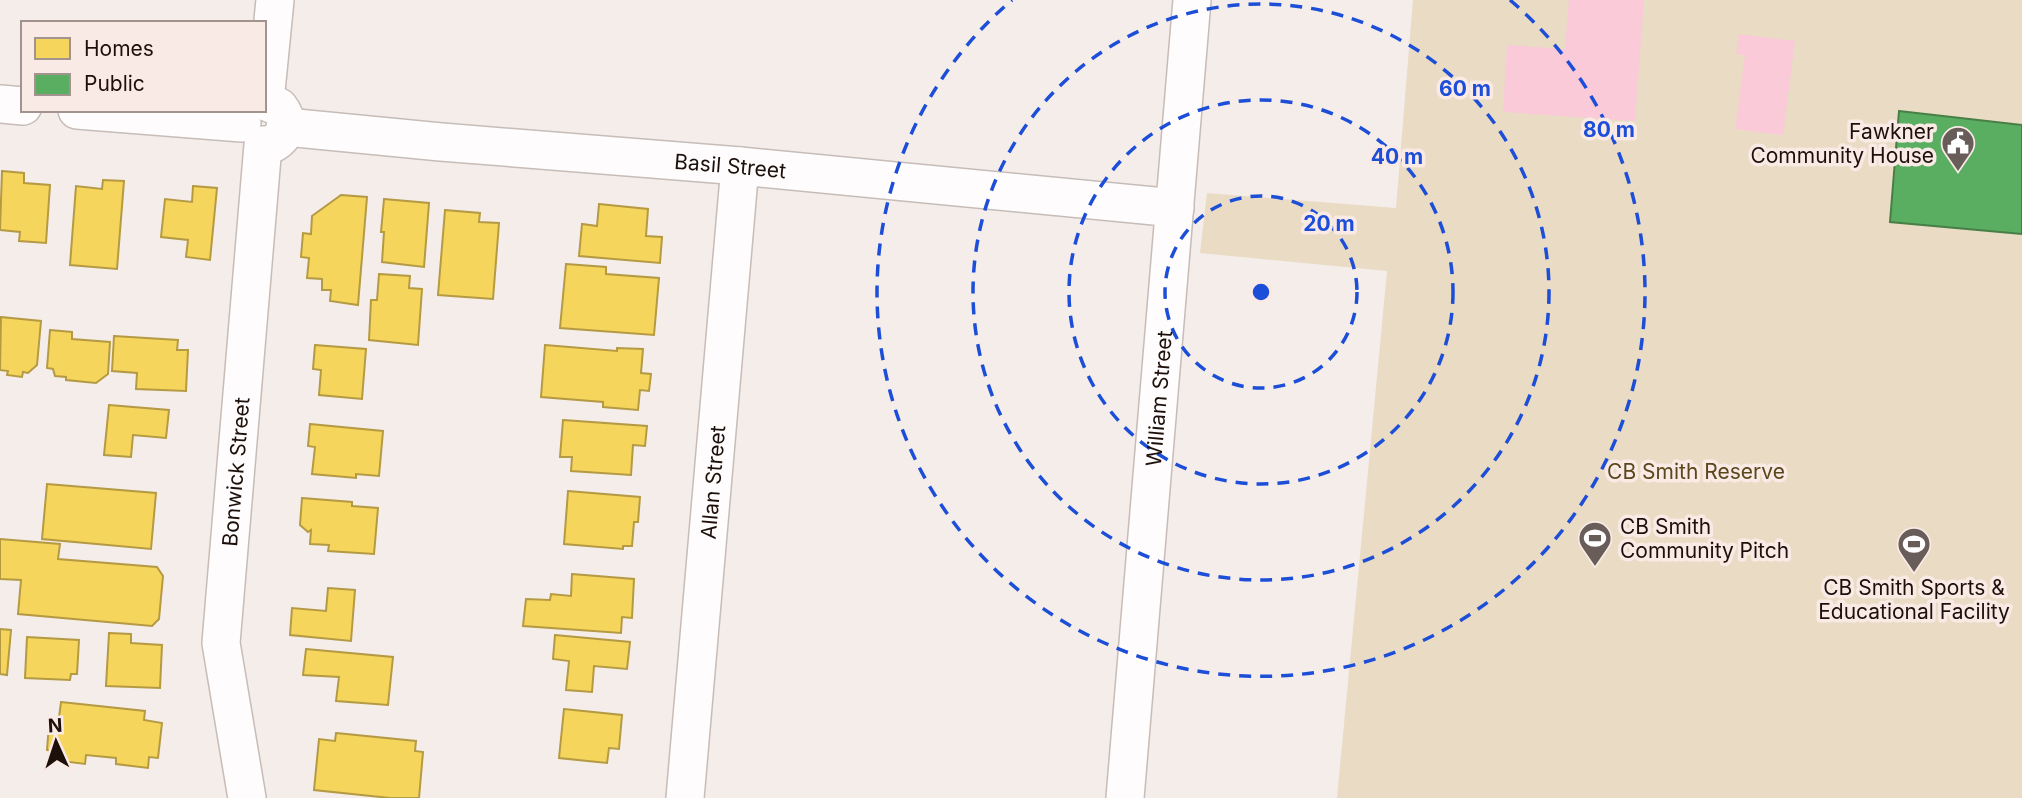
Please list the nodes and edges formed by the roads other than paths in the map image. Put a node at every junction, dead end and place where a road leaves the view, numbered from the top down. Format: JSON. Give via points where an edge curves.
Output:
{"nodes":[{"id":1,"x":275,"y":0,"type":"edge"},
{"id":2,"x":1192,"y":0,"type":"edge"},
{"id":3,"x":266,"y":76,"type":"edge"},
{"id":4,"x":0,"y":104,"type":"edge"},
{"id":5,"x":21,"y":106,"type":"edge"},
{"id":6,"x":123,"y":112,"type":"edge"},
{"id":7,"x":261,"y":118,"type":"edge"},
{"id":8,"x":740,"y":166,"type":"junction"},
{"id":9,"x":1175,"y":208,"type":"junction"},
{"id":10,"x":247,"y":798,"type":"edge"},
{"id":11,"x":685,"y":798,"type":"edge"},
{"id":12,"x":1125,"y":798,"type":"edge"}],
"edges":[{"from":1,"to":3,"type":"street","name":"Bonwick Street"},
{"from":2,"to":9,"type":"street","name":"William Street"},
{"from":4,"to":5,"type":"street"},
{"from":6,"to":7,"type":"street","name":"Basil Street"},
{"from":7,"to":8,"type":"street","name":"Basil Street","via":[[441,142]]},
{"from":7,"to":10,"type":"street","name":"Bonwick Street","via":[[221,643]]},
{"from":8,"to":9,"type":"street","name":"Basil Street"},
{"from":8,"to":11,"type":"street","name":"Allan Street"},
{"from":9,"to":12,"type":"street","name":"William Street"}]}
